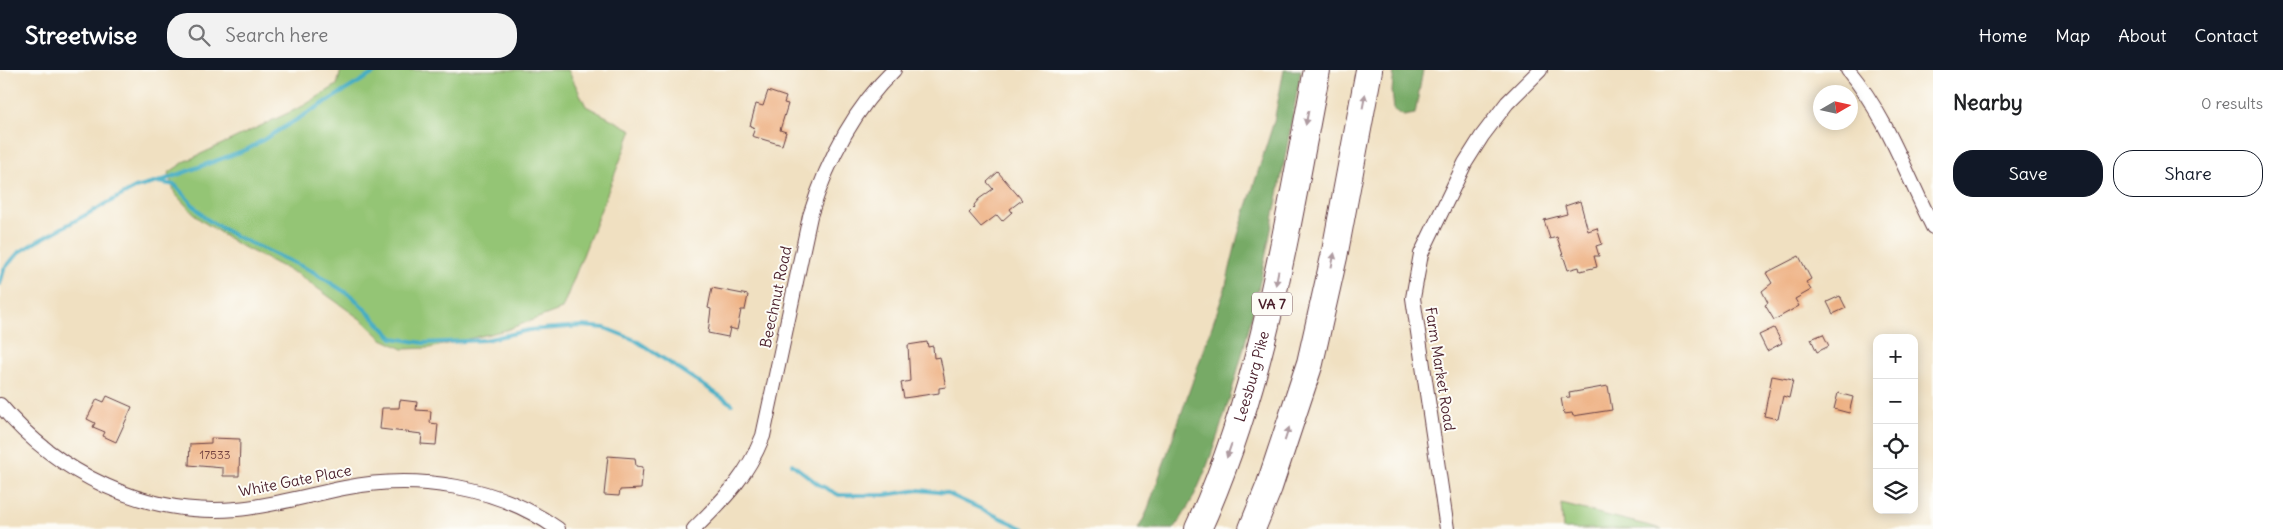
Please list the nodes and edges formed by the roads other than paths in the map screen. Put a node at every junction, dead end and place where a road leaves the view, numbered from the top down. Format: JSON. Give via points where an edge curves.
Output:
{"nodes":[{"id":1,"x":894,"y":70,"type":"edge"},
{"id":2,"x":1316,"y":70,"type":"edge"},
{"id":3,"x":1369,"y":70,"type":"edge"},
{"id":4,"x":1540,"y":70,"type":"edge"},
{"id":5,"x":1848,"y":70,"type":"edge"},
{"id":6,"x":1933,"y":227,"type":"edge"},
{"id":7,"x":0,"y":405,"type":"edge"},
{"id":8,"x":558,"y":529,"type":"edge"},
{"id":9,"x":694,"y":529,"type":"edge"},
{"id":10,"x":1198,"y":529,"type":"edge"},
{"id":11,"x":1252,"y":529,"type":"edge"},
{"id":12,"x":1447,"y":529,"type":"edge"}],
"edges":[{"from":1,"to":9,"type":"street","name":"Beechnut Road","via":[[863,105],[845,132],[819,185],[763,436],[754,458],[730,493]]},
{"from":2,"to":10,"type":"highway","name":"Leesburg Pike","number":"VA 7","one_way":true,"via":[[1273,302],[1256,368],[1224,466]]},
{"from":11,"to":3,"type":"highway","one_way":true,"via":[[1310,362],[1334,257]]},
{"from":4,"to":12,"type":"street","name":"Farm Market Road","via":[[1507,103],[1482,136],[1465,163],[1421,254],[1413,298]]},
{"from":5,"to":6,"type":"street","via":[[1890,134]]},
{"from":7,"to":8,"type":"street","name":"White Gate Place","via":[[35,442],[80,474],[127,495],[159,504],[210,510],[236,509],[367,484],[424,482],[499,499]]}]}
